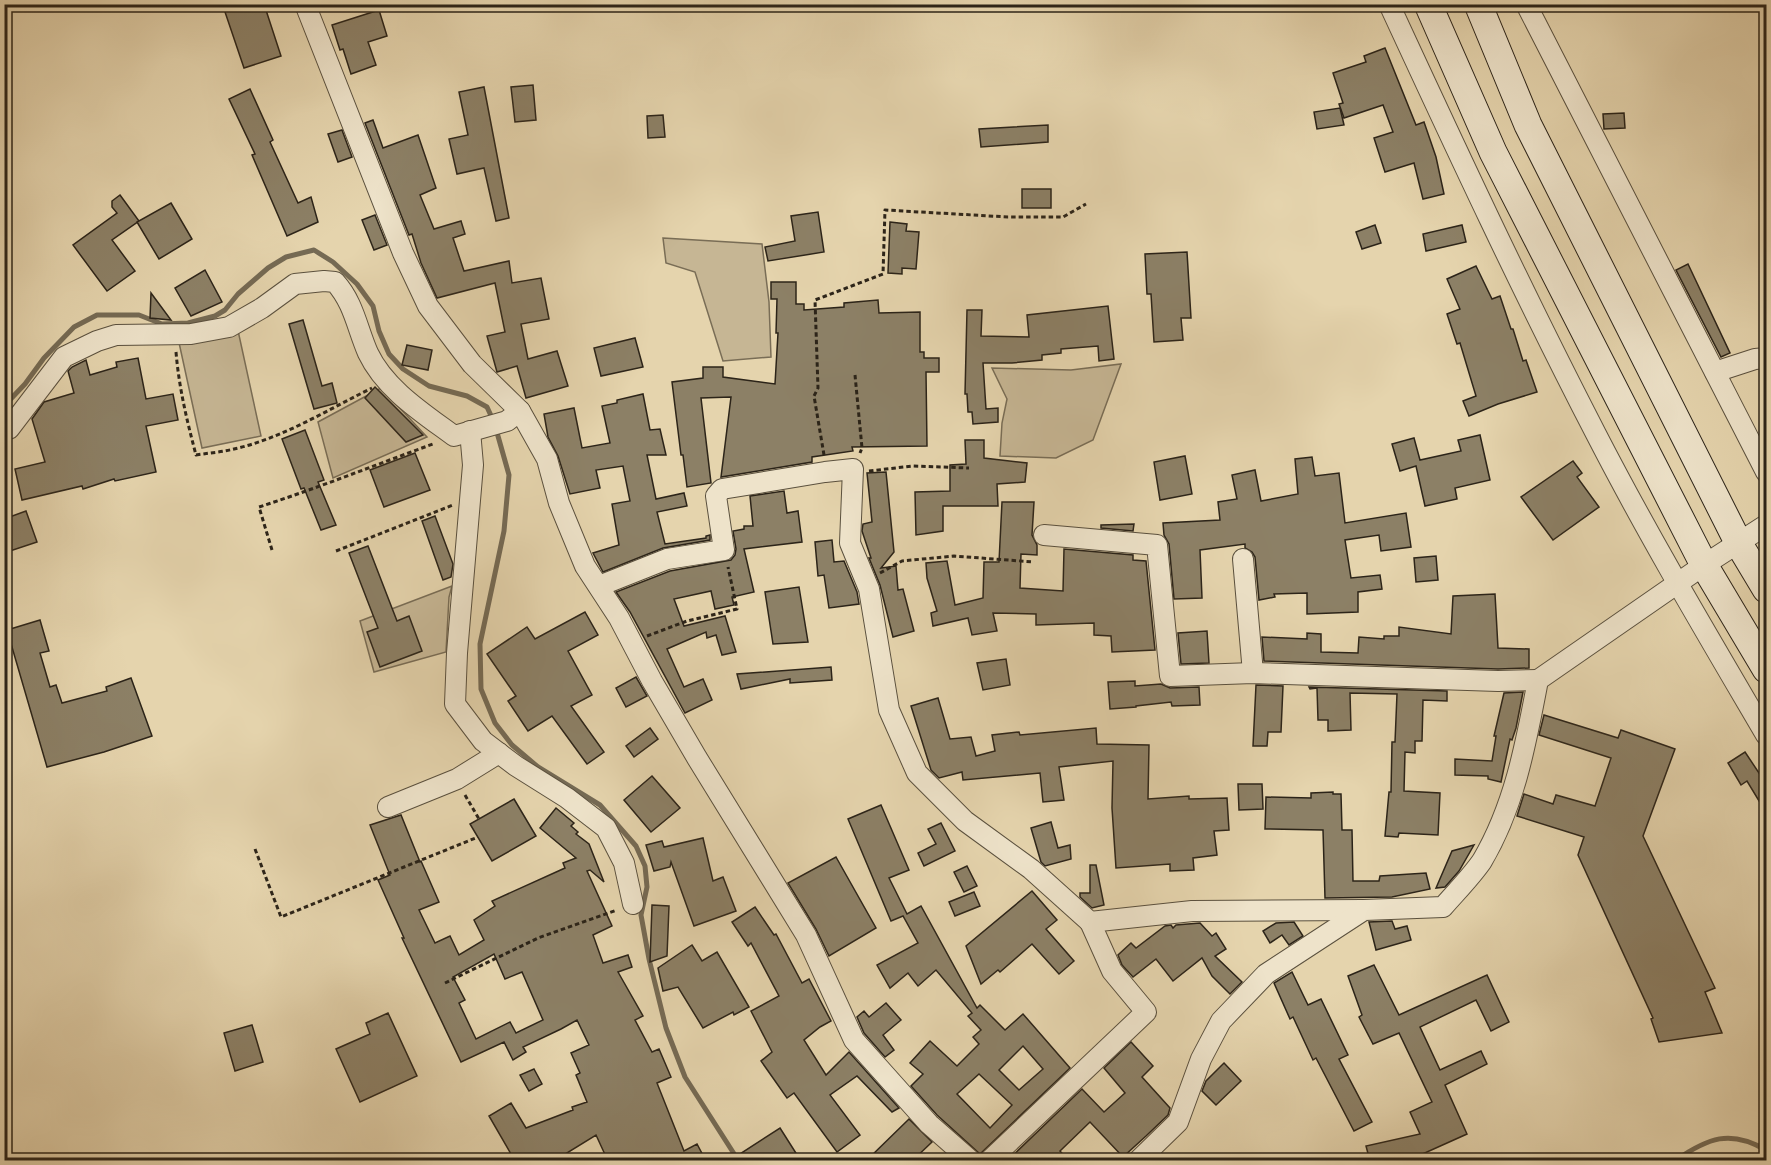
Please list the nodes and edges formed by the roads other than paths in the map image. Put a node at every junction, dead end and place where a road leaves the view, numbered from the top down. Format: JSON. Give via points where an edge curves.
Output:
{"nodes":[{"id":1,"x":305,"y":4,"type":"edge"},
{"id":2,"x":1389,"y":4,"type":"edge"},
{"id":3,"x":1428,"y":4,"type":"edge"},
{"id":4,"x":1478,"y":4,"type":"edge"},
{"id":5,"x":1526,"y":4,"type":"edge"},
{"id":6,"x":1767,"y":358,"type":"edge"},
{"id":7,"x":1715,"y":372,"type":"junction"},
{"id":8,"x":513,"y":416,"type":"junction"},
{"id":9,"x":4,"y":430,"type":"edge"},
{"id":10,"x":462,"y":433,"type":"junction"},
{"id":11,"x":1767,"y":472,"type":"edge"},
{"id":12,"x":1767,"y":525,"type":"edge"},
{"id":13,"x":1044,"y":536,"type":"dead end"},
{"id":14,"x":1739,"y":544,"type":"junction"},
{"id":15,"x":1243,"y":560,"type":"dead end"},
{"id":16,"x":1704,"y":565,"type":"junction"},
{"id":17,"x":1677,"y":583,"type":"junction"},
{"id":18,"x":598,"y":586,"type":"junction"},
{"id":19,"x":1767,"y":590,"type":"edge"},
{"id":20,"x":1767,"y":669,"type":"edge"},
{"id":21,"x":1253,"y":673,"type":"junction"},
{"id":22,"x":1538,"y":680,"type":"junction"},
{"id":23,"x":1767,"y":735,"type":"edge"},
{"id":24,"x":498,"y":753,"type":"junction"},
{"id":25,"x":388,"y":807,"type":"dead end"},
{"id":26,"x":633,"y":904,"type":"road end"},
{"id":27,"x":1364,"y":910,"type":"junction"},
{"id":28,"x":1090,"y":922,"type":"junction"},
{"id":29,"x":970,"y":1161,"type":"edge"},
{"id":30,"x":990,"y":1161,"type":"edge"},
{"id":31,"x":1139,"y":1161,"type":"edge"}],
"edges":[{"from":1,"to":8,"type":"street","via":[[403,253],[428,306]]},
{"from":2,"to":17,"type":"street","via":[[1497,236],[1596,435]]},
{"from":3,"to":16,"type":"main road","via":[[1493,152]]},
{"from":4,"to":14,"type":"main road","via":[[1528,125]]},
{"from":5,"to":7,"type":"street"},
{"from":6,"to":7,"type":"street"},
{"from":7,"to":11,"type":"street"},
{"from":8,"to":10,"type":"street"},
{"from":8,"to":18,"type":"street","via":[[547,459],[559,503],[585,566]]},
{"from":9,"to":10,"type":"street","via":[[9,429],[64,357],[97,341],[116,335],[191,334],[229,327],[294,284],[324,281],[335,282],[346,294],[369,354],[387,380],[416,408]]},
{"from":10,"to":24,"type":"street","via":[[474,465],[455,704],[483,741]]},
{"from":12,"to":14,"type":"street"},
{"from":13,"to":21,"type":"street","via":[[1157,545],[1170,676]]},
{"from":14,"to":16,"type":"street"},
{"from":14,"to":19,"type":"main road"},
{"from":15,"to":21,"type":"street"},
{"from":16,"to":17,"type":"street"},
{"from":16,"to":20,"type":"main road"},
{"from":17,"to":22,"type":"street"},
{"from":17,"to":23,"type":"street"},
{"from":18,"to":28,"type":"street","via":[[667,559],[724,550],[716,496],[722,489],[853,469],[850,543],[869,589],[890,710],[917,773],[964,821],[1031,869]]},
{"from":18,"to":29,"type":"street","via":[[697,758],[806,935],[854,1040],[929,1124]]},
{"from":21,"to":22,"type":"street"},
{"from":22,"to":27,"type":"street","via":[[1525,749],[1506,814],[1481,862],[1443,907]]},
{"from":24,"to":25,"type":"street","via":[[457,780]]},
{"from":24,"to":26,"type":"street","via":[[606,828],[624,863]]},
{"from":27,"to":28,"type":"street","via":[[1192,911]]},
{"from":27,"to":31,"type":"street","via":[[1266,974],[1221,1021],[1201,1059],[1178,1122]]},
{"from":28,"to":30,"type":"street","via":[[1112,971],[1146,1012]]}]}
